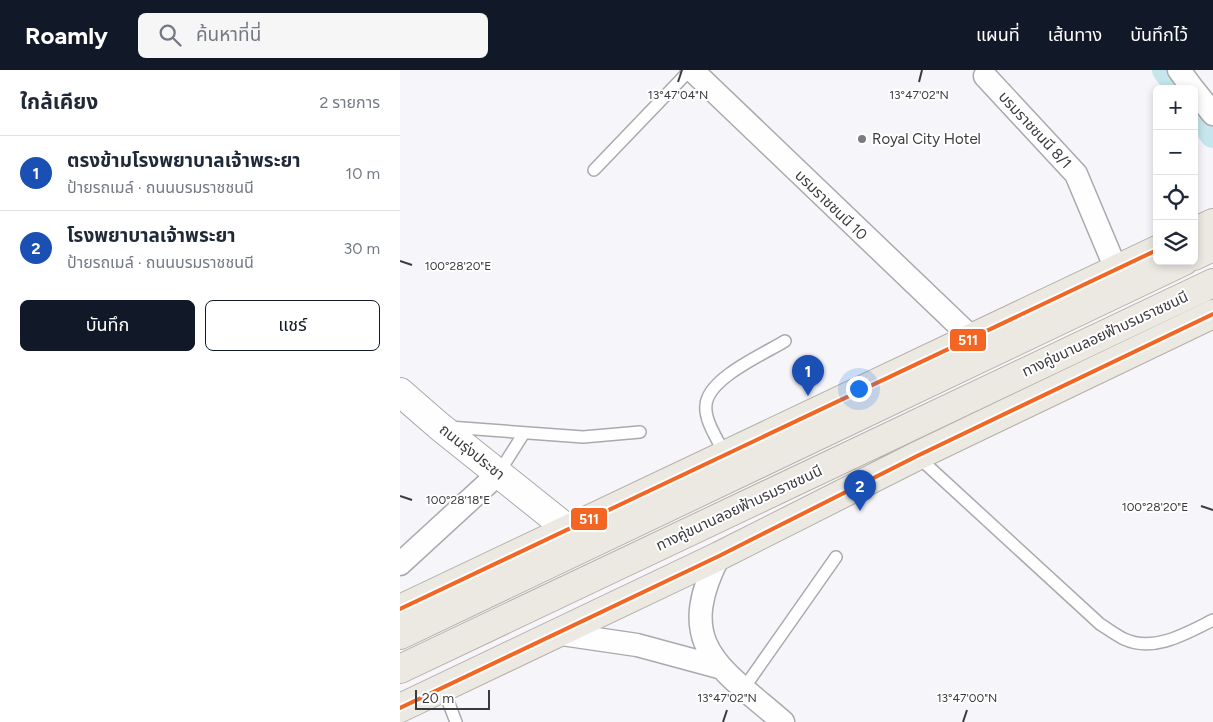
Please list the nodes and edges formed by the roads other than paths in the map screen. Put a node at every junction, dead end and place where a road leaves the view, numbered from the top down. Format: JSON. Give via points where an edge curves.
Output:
{"nodes":[{"id":1,"x":691,"y":70,"type":"edge"},
{"id":2,"x":1179,"y":70,"type":"edge"},
{"id":3,"x":985,"y":76,"type":"dead end"},
{"id":4,"x":1191,"y":85,"type":"edge"},
{"id":5,"x":1198,"y":94,"type":"edge"},
{"id":6,"x":1213,"y":114,"type":"edge"},
{"id":7,"x":594,"y":170,"type":"dead end"},
{"id":8,"x":1213,"y":223,"type":"edge"},
{"id":9,"x":1198,"y":230,"type":"edge"},
{"id":10,"x":1213,"y":248,"type":"edge"},
{"id":11,"x":1153,"y":252,"type":"edge"},
{"id":12,"x":1198,"y":254,"type":"edge"},
{"id":13,"x":1176,"y":265,"type":"edge"},
{"id":14,"x":1116,"y":269,"type":"junction"},
{"id":15,"x":1213,"y":283,"type":"edge"},
{"id":16,"x":1213,"y":314,"type":"edge"},
{"id":17,"x":972,"y":338,"type":"junction"},
{"id":18,"x":785,"y":341,"type":"dead end"},
{"id":19,"x":400,"y":392,"type":"edge"},
{"id":20,"x":439,"y":426,"type":"junction"},
{"id":21,"x":640,"y":432,"type":"dead end"},
{"id":22,"x":524,"y":433,"type":"junction"},
{"id":23,"x":725,"y":455,"type":"junction"},
{"id":24,"x":918,"y":456,"type":"junction"},
{"id":25,"x":498,"y":474,"type":"junction"},
{"id":26,"x":569,"y":530,"type":"junction"},
{"id":27,"x":719,"y":556,"type":"junction"},
{"id":28,"x":836,"y":557,"type":"dead end"},
{"id":29,"x":400,"y":564,"type":"edge"},
{"id":30,"x":400,"y":609,"type":"edge"},
{"id":31,"x":1213,"y":620,"type":"edge"},
{"id":32,"x":555,"y":633,"type":"junction"},
{"id":33,"x":400,"y":635,"type":"edge"},
{"id":34,"x":722,"y":668,"type":"junction"},
{"id":35,"x":400,"y":669,"type":"edge"},
{"id":36,"x":443,"y":688,"type":"junction"},
{"id":37,"x":744,"y":688,"type":"junction"},
{"id":38,"x":400,"y":708,"type":"edge"},
{"id":39,"x":456,"y":722,"type":"edge"},
{"id":40,"x":783,"y":722,"type":"edge"}],
"edges":[{"from":1,"to":7,"type":"lane"},
{"from":1,"to":17,"type":"street","name":"บรมราชชนนี 10"},
{"from":2,"to":4,"type":"street"},
{"from":3,"to":14,"type":"street","name":"บรมราชชนนี 8/1","via":[[1076,174]]},
{"from":5,"to":6,"type":"street"},
{"from":8,"to":9,"type":"main road"},
{"from":10,"to":12,"type":"main road"},
{"from":11,"to":14,"type":"main road"},
{"from":13,"to":33,"type":"main road","name":"ทางคู่ขนานลอยฟ้าบรมราชชนนี"},
{"from":14,"to":17,"type":"main road"},
{"from":15,"to":35,"type":"main road","name":"ทางคู่ขนานลอยฟ้าบรมราชชนนี"},
{"from":16,"to":24,"type":"main road"},
{"from":17,"to":23,"type":"main road"},
{"from":18,"to":23,"type":"lane","via":[[731,373],[710,391],[706,405],[708,418]]},
{"from":19,"to":20,"type":"street","name":"ถนนรุ่งประชา"},
{"from":20,"to":22,"type":"lane"},
{"from":20,"to":25,"type":"street","name":"ถนนรุ่งประชา"},
{"from":21,"to":22,"type":"lane","via":[[582,437]]},
{"from":22,"to":25,"type":"lane"},
{"from":23,"to":26,"type":"main road"},
{"from":24,"to":27,"type":"main road"},
{"from":24,"to":31,"type":"lane","via":[[1100,624],[1125,640],[1147,644],[1170,640]]},
{"from":25,"to":26,"type":"street","name":"ถนนรุ่งประชา"},
{"from":25,"to":29,"type":"street"},
{"from":26,"to":30,"type":"main road"},
{"from":27,"to":32,"type":"main road"},
{"from":27,"to":34,"type":"street","via":[[705,583],[699,623],[702,638]]},
{"from":28,"to":37,"type":"lane"},
{"from":32,"to":34,"type":"street","via":[[637,645]]},
{"from":32,"to":36,"type":"main road"},
{"from":34,"to":37,"type":"street"},
{"from":36,"to":38,"type":"main road"},
{"from":36,"to":39,"type":"lane"},
{"from":37,"to":40,"type":"street"}]}
